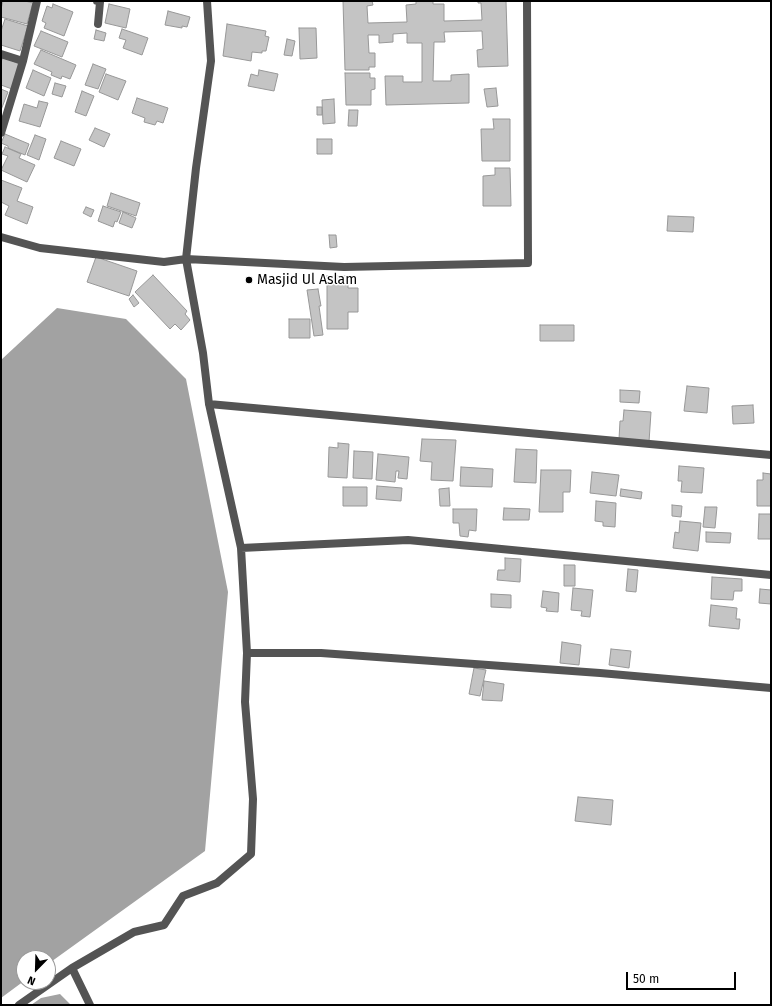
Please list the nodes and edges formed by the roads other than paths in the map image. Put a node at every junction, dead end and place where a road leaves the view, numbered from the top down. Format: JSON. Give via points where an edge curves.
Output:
{"nodes":[{"id":1,"x":37,"y":1,"type":"edge"},
{"id":2,"x":97,"y":1,"type":"edge"},
{"id":3,"x":207,"y":1,"type":"edge"},
{"id":4,"x":527,"y":1,"type":"edge"},
{"id":5,"x":98,"y":24,"type":"dead end"},
{"id":6,"x":1,"y":54,"type":"edge"},
{"id":7,"x":23,"y":60,"type":"junction"},
{"id":8,"x":1,"y":133,"type":"edge"},
{"id":9,"x":1,"y":237,"type":"edge"},
{"id":10,"x":186,"y":259,"type":"junction"},
{"id":11,"x":209,"y":404,"type":"junction"},
{"id":12,"x":771,"y":456,"type":"edge"},
{"id":13,"x":241,"y":548,"type":"junction"},
{"id":14,"x":771,"y":575,"type":"edge"},
{"id":15,"x":247,"y":653,"type":"junction"},
{"id":16,"x":771,"y":688,"type":"edge"},
{"id":17,"x":72,"y":968,"type":"junction"},
{"id":18,"x":19,"y":1005,"type":"edge"},
{"id":19,"x":90,"y":1005,"type":"edge"}],
"edges":[{"from":1,"to":7,"type":"street"},
{"from":2,"to":5,"type":"street","via":[[100,2]]},
{"from":3,"to":10,"type":"street","via":[[211,61]]},
{"from":4,"to":10,"type":"street","via":[[528,263],[344,267]]},
{"from":6,"to":7,"type":"street"},
{"from":7,"to":8,"type":"street"},
{"from":9,"to":10,"type":"street","via":[[40,248],[164,262]]},
{"from":10,"to":11,"type":"street","via":[[203,353]]},
{"from":11,"to":12,"type":"street"},
{"from":11,"to":13,"type":"street"},
{"from":13,"to":14,"type":"street","via":[[408,540]]},
{"from":13,"to":15,"type":"street"},
{"from":15,"to":16,"type":"street","via":[[321,653]]},
{"from":15,"to":17,"type":"street","via":[[245,702],[253,799],[251,854],[217,883],[183,896],[164,925],[134,932]]},
{"from":17,"to":18,"type":"street"},
{"from":17,"to":19,"type":"street"}]}
